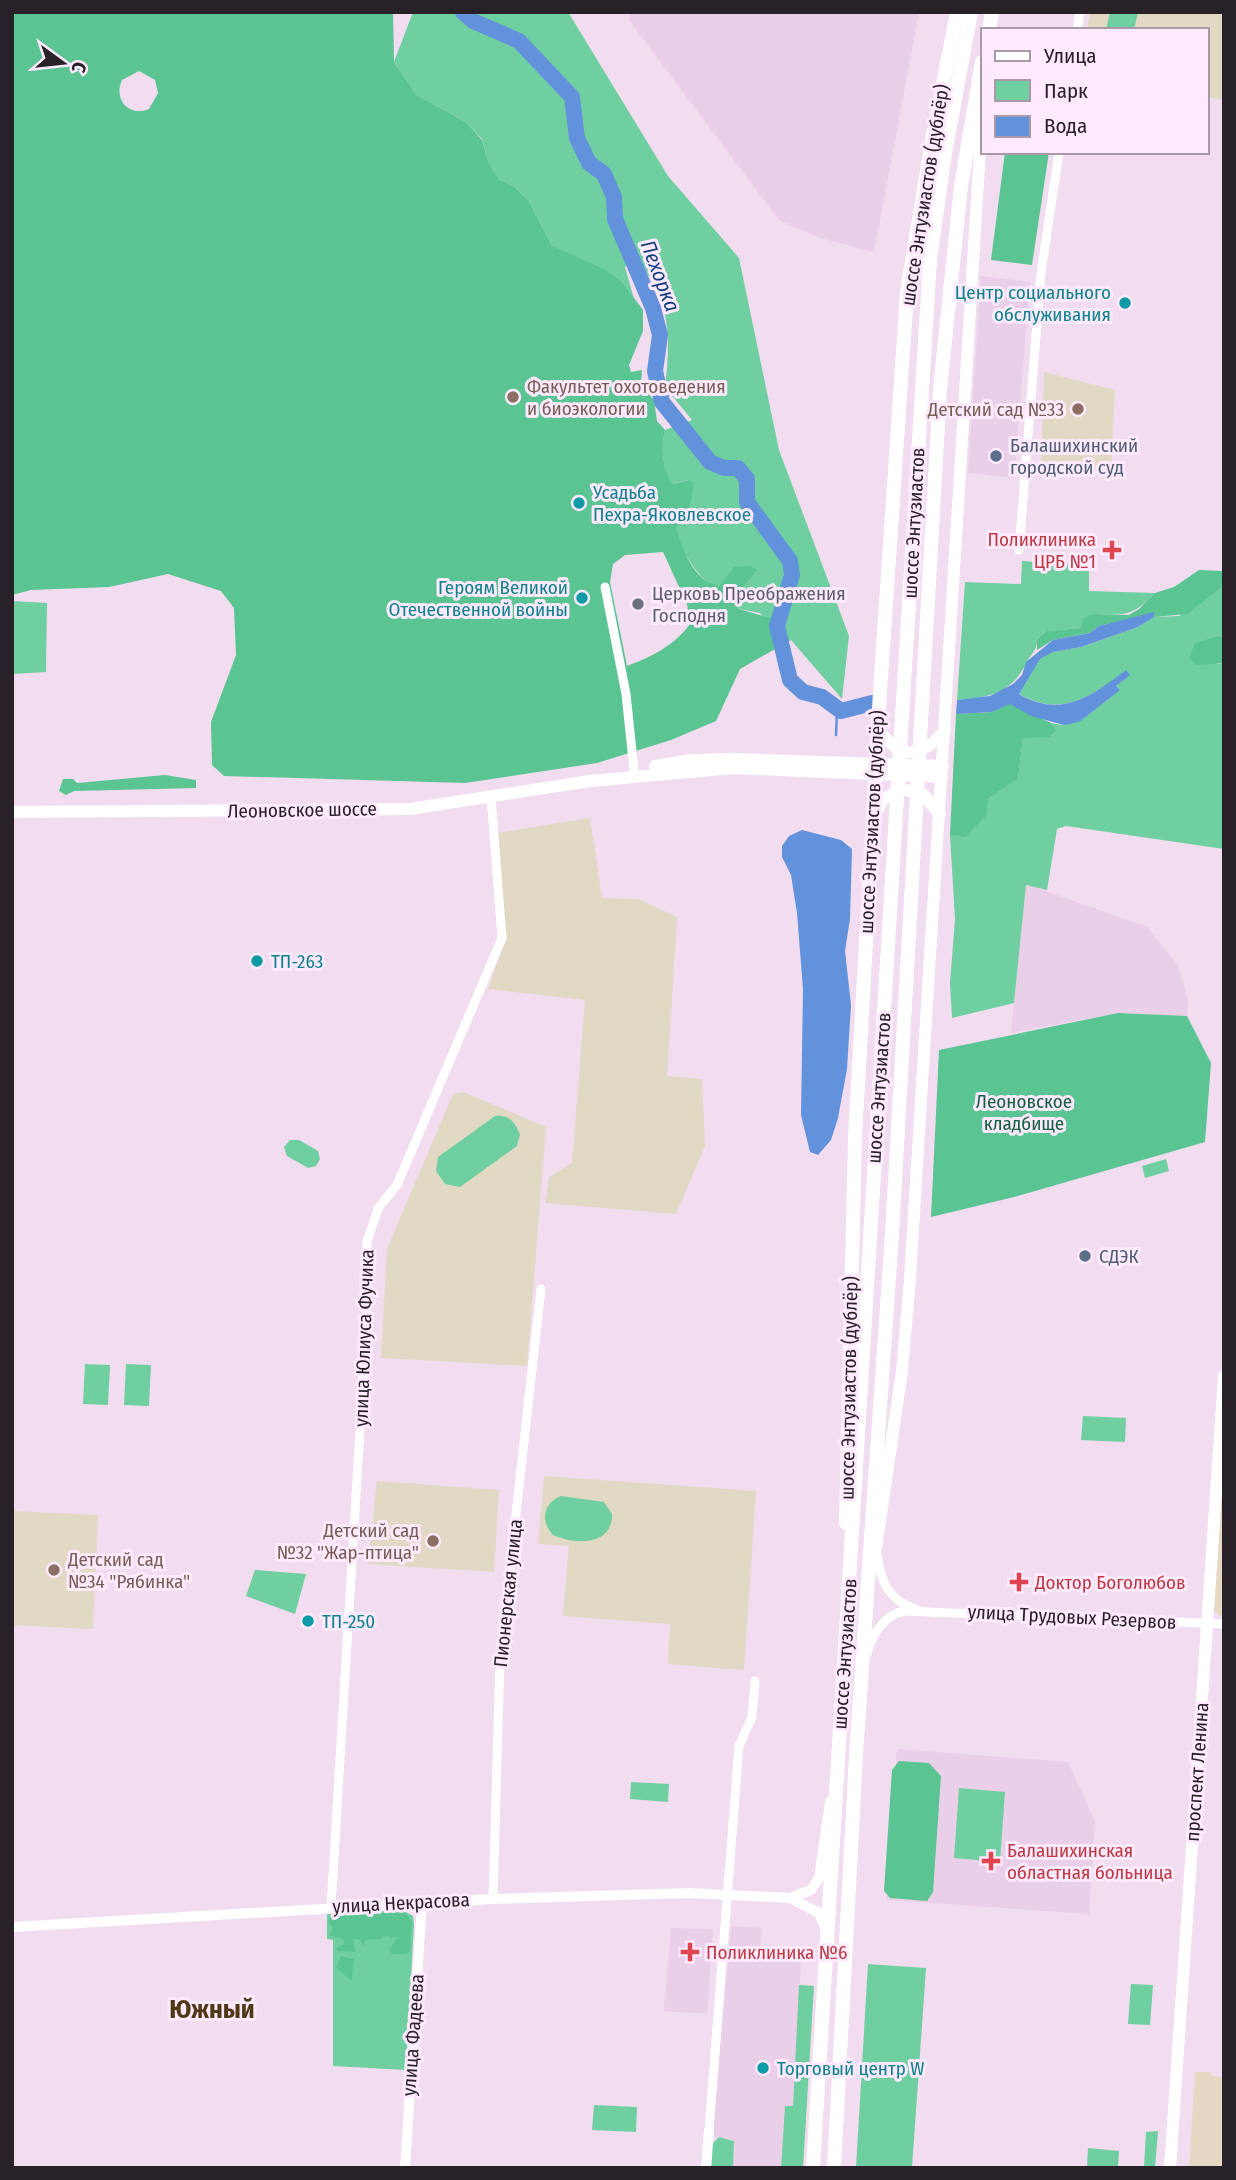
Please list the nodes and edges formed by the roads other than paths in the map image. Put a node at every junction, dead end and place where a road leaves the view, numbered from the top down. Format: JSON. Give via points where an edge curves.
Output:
{"nodes":[{"id":1,"x":957,"y":12,"type":"edge"},
{"id":2,"x":971,"y":12,"type":"edge"},
{"id":3,"x":981,"y":68,"type":"edge"},
{"id":4,"x":981,"y":134,"type":"edge"},
{"id":5,"x":1059,"y":154,"type":"edge"},
{"id":6,"x":1019,"y":550,"type":"dead end"},
{"id":7,"x":605,"y":587,"type":"dead end"},
{"id":8,"x":878,"y":722,"type":"junction"},
{"id":9,"x":945,"y":724,"type":"junction"},
{"id":10,"x":875,"y":769,"type":"junction"},
{"id":11,"x":634,"y":770,"type":"junction"},
{"id":12,"x":943,"y":772,"type":"junction"},
{"id":13,"x":590,"y":781,"type":"junction"},
{"id":14,"x":491,"y":797,"type":"junction"},
{"id":15,"x":12,"y":812,"type":"edge"},
{"id":16,"x":940,"y":815,"type":"junction"},
{"id":17,"x":872,"y":819,"type":"junction"},
{"id":18,"x":541,"y":1289,"type":"dead end"},
{"id":19,"x":1224,"y":1376,"type":"edge"},
{"id":20,"x":876,"y":1545,"type":"junction"},
{"id":21,"x":866,"y":1610,"type":"junction"},
{"id":22,"x":920,"y":1610,"type":"junction"},
{"id":23,"x":1207,"y":1623,"type":"junction"},
{"id":24,"x":1224,"y":1624,"type":"edge"},
{"id":25,"x":846,"y":1636,"type":"junction"},
{"id":26,"x":861,"y":1674,"type":"junction"},
{"id":27,"x":755,"y":1681,"type":"dead end"},
{"id":28,"x":838,"y":1758,"type":"junction"},
{"id":29,"x":727,"y":1895,"type":"junction"},
{"id":30,"x":790,"y":1898,"type":"junction"},
{"id":31,"x":493,"y":1899,"type":"junction"},
{"id":32,"x":422,"y":1902,"type":"junction"},
{"id":33,"x":331,"y":1907,"type":"junction"},
{"id":34,"x":12,"y":1927,"type":"edge"},
{"id":35,"x":827,"y":1942,"type":"junction"},
{"id":36,"x":709,"y":2130,"type":"joint"},
{"id":37,"x":405,"y":2168,"type":"edge"},
{"id":38,"x":706,"y":2168,"type":"edge"},
{"id":39,"x":813,"y":2168,"type":"edge"},
{"id":40,"x":834,"y":2168,"type":"edge"},
{"id":41,"x":1170,"y":2168,"type":"edge"}],
"edges":[{"from":1,"to":8,"type":"main road","name":"шоссе Энтузиастов (дублёр)","via":[[908,275]]},
{"from":2,"to":25,"type":"main road","name":"шоссе Энтузиастов","via":[[930,260]]},
{"from":3,"to":21,"type":"main road","name":"шоссе Энтузиастов","via":[[963,173],[940,389]]},
{"from":4,"to":9,"type":"main road","name":"шоссе Энтузиастов (дублёр)"},
{"from":5,"to":6,"type":"street","via":[[1041,273]]},
{"from":7,"to":11,"type":"street"},
{"from":8,"to":9,"type":"main road","via":[[889,744],[909,752],[926,749]]},
{"from":8,"to":10,"type":"main road","name":"шоссе Энтузиастов (дублёр)"},
{"from":9,"to":12,"type":"main road","name":"шоссе Энтузиастов (дублёр)"},
{"from":10,"to":11,"type":"main road","name":"Леоновское шоссе","via":[[712,759]]},
{"from":10,"to":12,"type":"main road","name":"Леоновское шоссе"},
{"from":10,"to":13,"type":"main road","name":"Леоновское шоссе","via":[[734,768]]},
{"from":10,"to":17,"type":"main road","name":"шоссе Энтузиастов (дублёр)"},
{"from":11,"to":13,"type":"main road","name":"Леоновское шоссе"},
{"from":12,"to":16,"type":"main road","name":"шоссе Энтузиастов (дублёр)"},
{"from":13,"to":14,"type":"main road","name":"Леоновское шоссе"},
{"from":14,"to":15,"type":"main road","name":"Леоновское шоссе","via":[[410,809]]},
{"from":14,"to":33,"type":"street","name":"улица Юлиуса Фучика","via":[[502,938],[397,1185],[379,1207],[367,1241],[362,1405]]},
{"from":16,"to":17,"type":"main road","via":[[924,795],[903,789],[884,799]]},
{"from":16,"to":20,"type":"main road","name":"шоссе Энтузиастов (дублёр)","via":[[909,1292]]},
{"from":17,"to":25,"type":"main road","name":"шоссе Энтузиастов (дублёр)","via":[[855,1138]]},
{"from":18,"to":31,"type":"street","name":"Пионерская улица","via":[[500,1658]]},
{"from":19,"to":23,"type":"main road","name":"проспект Ленина"},
{"from":20,"to":21,"type":"main road","name":"шоссе Энтузиастов (дублёр)"},
{"from":20,"to":22,"type":"street","name":"улица Трудовых Резервов","via":[[889,1592]]},
{"from":21,"to":26,"type":"main road","name":"шоссе Энтузиастов"},
{"from":22,"to":23,"type":"street","name":"улица Трудовых Резервов"},
{"from":22,"to":26,"type":"street","name":"улица Трудовых Резервов","via":[[887,1618],[870,1646]]},
{"from":23,"to":24,"type":"street","name":"улица Трудовых Резервов"},
{"from":23,"to":41,"type":"main road","name":"проспект Ленина"},
{"from":25,"to":28,"type":"main road","name":"шоссе Энтузиастов"},
{"from":26,"to":40,"type":"main road","name":"шоссе Энтузиастов"},
{"from":27,"to":29,"type":"street","via":[[752,1717],[739,1746]]},
{"from":28,"to":30,"type":"street","via":[[819,1878],[811,1890]]},
{"from":28,"to":35,"type":"main road","name":"шоссе Энтузиастов"},
{"from":29,"to":30,"type":"street","name":"улица Некрасова"},
{"from":29,"to":31,"type":"street","name":"улица Некрасова"},
{"from":29,"to":36,"type":"street"},
{"from":30,"to":35,"type":"street","name":"улица Некрасова","via":[[819,1913]]},
{"from":31,"to":32,"type":"street","name":"улица Некрасова"},
{"from":32,"to":33,"type":"street","name":"улица Некрасова"},
{"from":32,"to":37,"type":"street","name":"улица Фадеева"},
{"from":33,"to":34,"type":"street","name":"улица Некрасова"},
{"from":35,"to":39,"type":"main road","name":"шоссе Энтузиастов"},
{"from":36,"to":38,"type":"street"}]}
